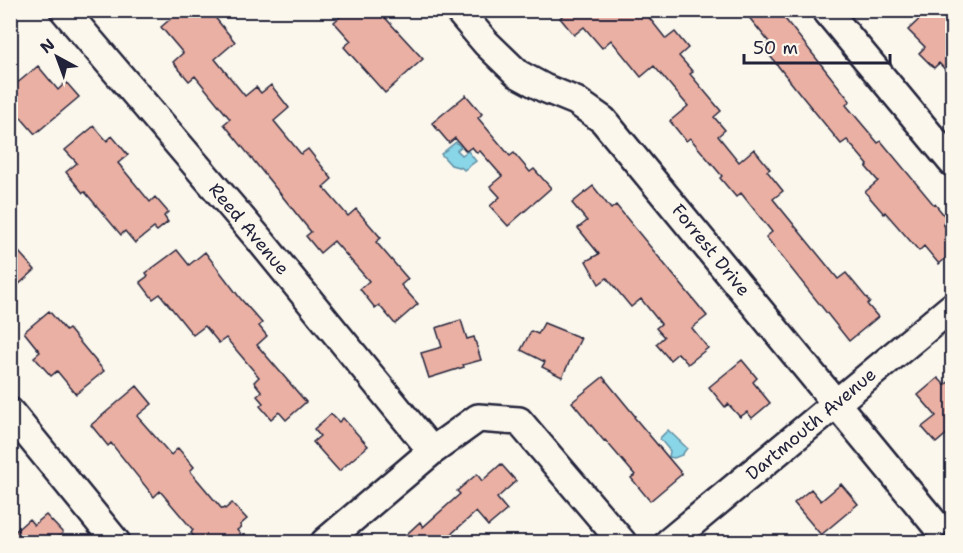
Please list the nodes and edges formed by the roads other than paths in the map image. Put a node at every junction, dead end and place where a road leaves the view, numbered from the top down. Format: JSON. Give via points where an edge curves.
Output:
{"nodes":[{"id":1,"x":64,"y":10,"type":"edge"},
{"id":2,"x":458,"y":10,"type":"edge"},
{"id":3,"x":826,"y":10,"type":"edge"},
{"id":4,"x":952,"y":162,"type":"edge"},
{"id":5,"x":952,"y":307,"type":"edge"},
{"id":6,"x":836,"y":403,"type":"junction"},
{"id":7,"x":10,"y":412,"type":"edge"},
{"id":8,"x":432,"y":451,"type":"junction"},
{"id":9,"x":935,"y":525,"type":"dead end"},
{"id":10,"x":116,"y":543,"type":"edge"},
{"id":11,"x":325,"y":543,"type":"edge"},
{"id":12,"x":622,"y":543,"type":"edge"},
{"id":13,"x":669,"y":543,"type":"edge"}],
"edges":[{"from":1,"to":8,"type":"street","name":"Reed Avenue"},
{"from":2,"to":6,"type":"street","name":"Forrest Drive","via":[[518,74],[576,101],[603,120]]},
{"from":3,"to":4,"type":"street"},
{"from":5,"to":6,"type":"street","name":"Dartmouth Avenue"},
{"from":6,"to":9,"type":"street","name":"Forrest Drive"},
{"from":6,"to":13,"type":"street","name":"Dartmouth Avenue"},
{"from":7,"to":10,"type":"street"},
{"from":8,"to":11,"type":"street"},
{"from":8,"to":12,"type":"street","via":[[478,418],[519,421]]}]}
